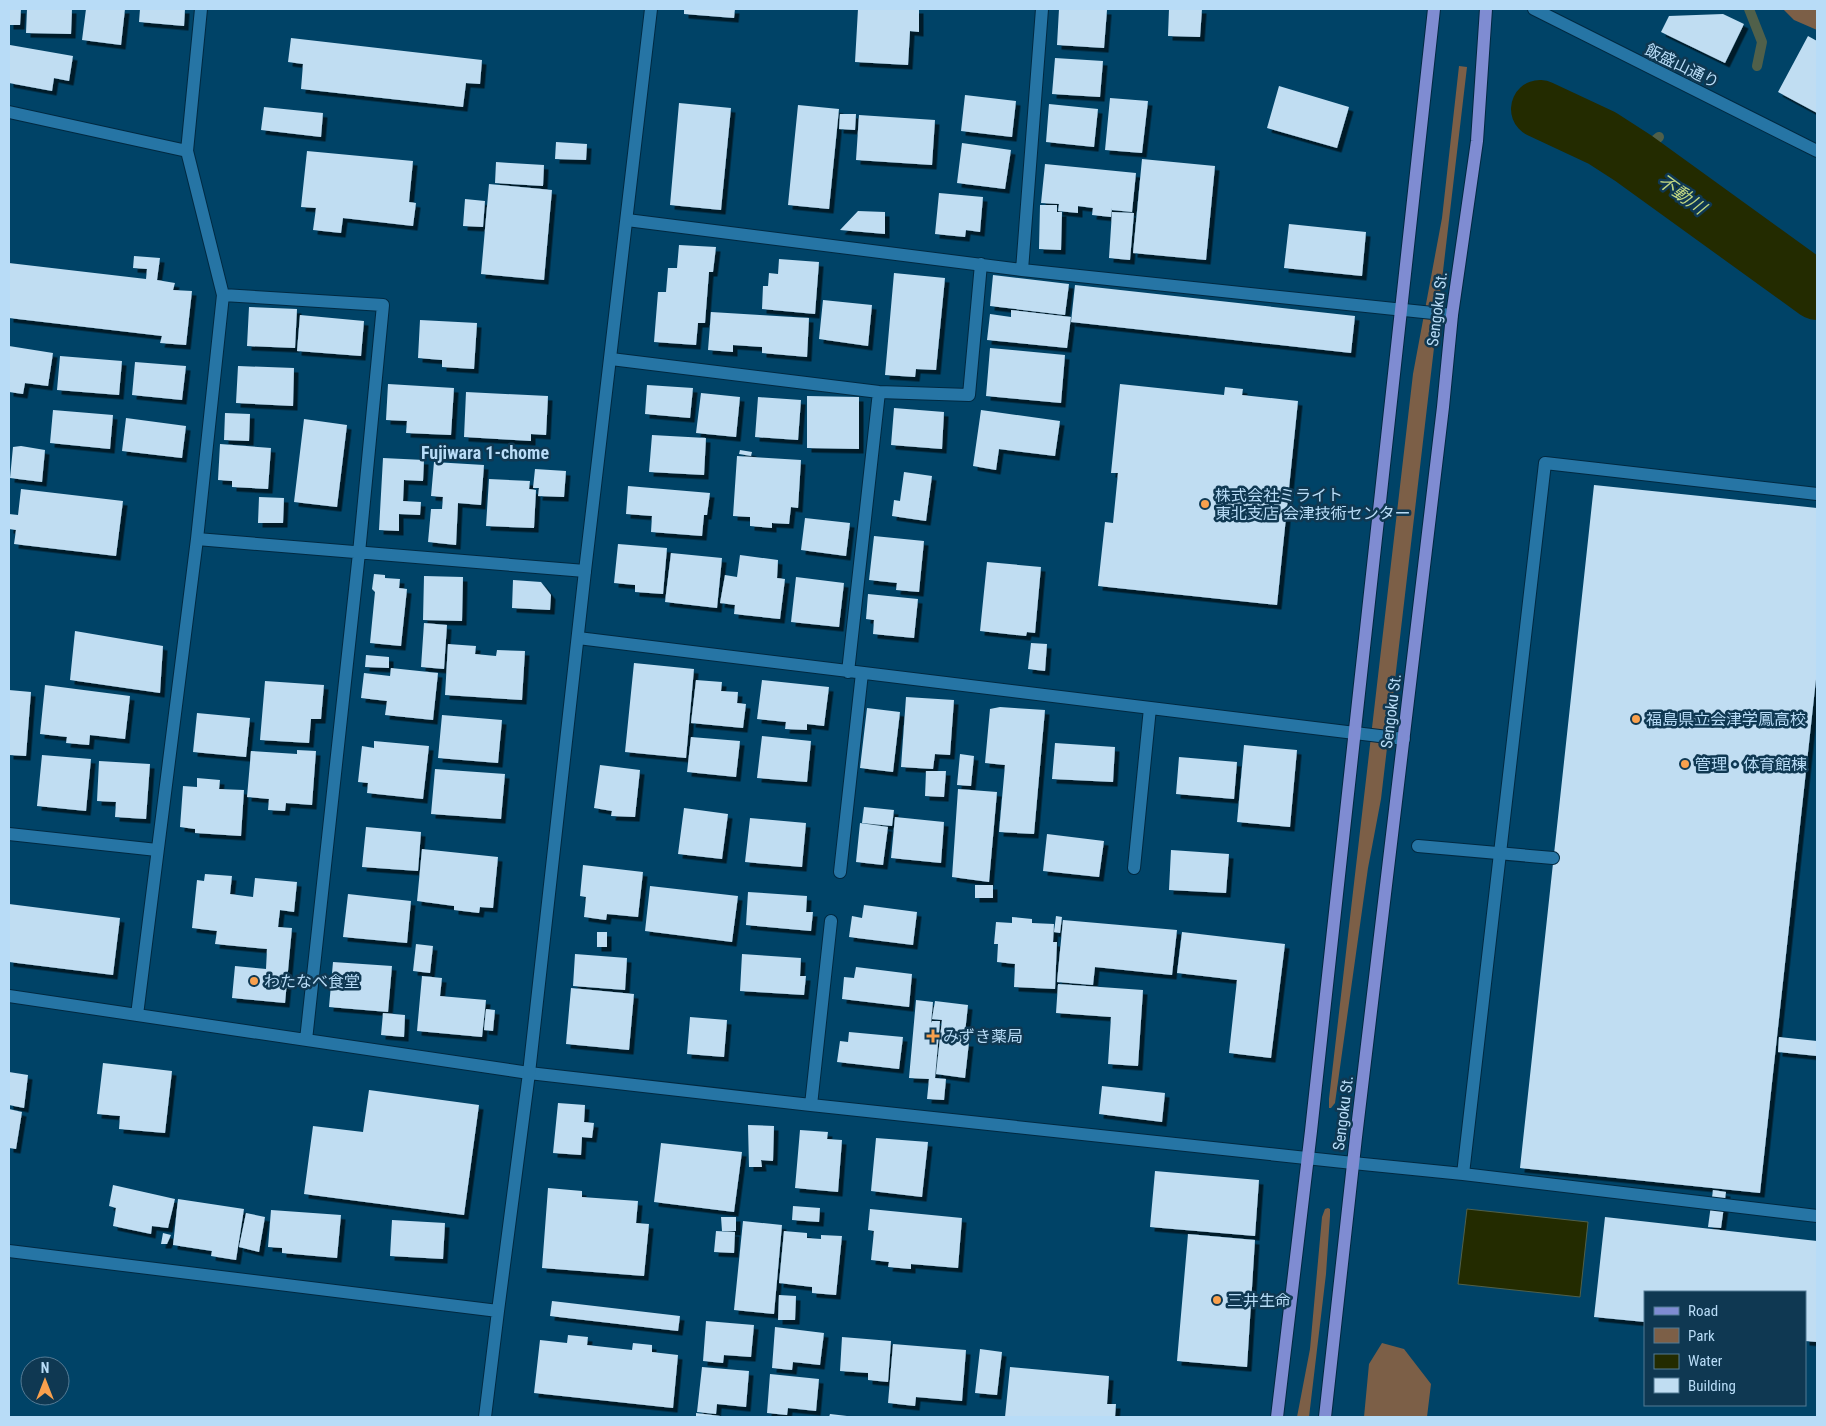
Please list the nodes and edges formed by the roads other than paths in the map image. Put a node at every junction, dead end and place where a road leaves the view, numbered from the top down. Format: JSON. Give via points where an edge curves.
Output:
{"nodes":[{"id":1,"x":201,"y":9,"type":"edge"},
{"id":2,"x":651,"y":9,"type":"edge"},
{"id":3,"x":1042,"y":9,"type":"edge"},
{"id":4,"x":1434,"y":9,"type":"edge"},
{"id":5,"x":1486,"y":9,"type":"edge"},
{"id":6,"x":1534,"y":9,"type":"edge"},
{"id":7,"x":9,"y":112,"type":"edge"},
{"id":8,"x":187,"y":151,"type":"junction"},
{"id":9,"x":1817,"y":151,"type":"edge"},
{"id":10,"x":627,"y":220,"type":"junction"},
{"id":11,"x":982,"y":264,"type":"junction"},
{"id":12,"x":1022,"y":270,"type":"junction"},
{"id":13,"x":223,"y":295,"type":"junction"},
{"id":14,"x":1402,"y":309,"type":"junction"},
{"id":15,"x":1452,"y":315,"type":"junction"},
{"id":16,"x":611,"y":359,"type":"junction"},
{"id":17,"x":880,"y":392,"type":"junction"},
{"id":18,"x":1817,"y":494,"type":"edge"},
{"id":19,"x":198,"y":539,"type":"junction"},
{"id":20,"x":359,"y":553,"type":"junction"},
{"id":21,"x":585,"y":571,"type":"junction"},
{"id":22,"x":578,"y":638,"type":"junction"},
{"id":23,"x":848,"y":672,"type":"junction"},
{"id":24,"x":862,"y":673,"type":"junction"},
{"id":25,"x":1150,"y":708,"type":"junction"},
{"id":26,"x":1355,"y":733,"type":"junction"},
{"id":27,"x":1404,"y":739,"type":"junction"},
{"id":28,"x":9,"y":834,"type":"edge"},
{"id":29,"x":1418,"y":846,"type":"dead end"},
{"id":30,"x":157,"y":850,"type":"junction"},
{"id":31,"x":1500,"y":853,"type":"junction"},
{"id":32,"x":1553,"y":858,"type":"dead end"},
{"id":33,"x":1134,"y":868,"type":"dead end"},
{"id":34,"x":840,"y":872,"type":"dead end"},
{"id":35,"x":831,"y":921,"type":"dead end"},
{"id":36,"x":9,"y":996,"type":"edge"},
{"id":37,"x":137,"y":1016,"type":"junction"},
{"id":38,"x":306,"y":1040,"type":"junction"},
{"id":39,"x":529,"y":1073,"type":"junction"},
{"id":40,"x":811,"y":1105,"type":"junction"},
{"id":41,"x":1308,"y":1158,"type":"junction"},
{"id":42,"x":1353,"y":1163,"type":"junction"},
{"id":43,"x":1463,"y":1174,"type":"junction"},
{"id":44,"x":1817,"y":1216,"type":"edge"},
{"id":45,"x":9,"y":1251,"type":"edge"},
{"id":46,"x":498,"y":1311,"type":"junction"},
{"id":47,"x":486,"y":1417,"type":"edge"},
{"id":48,"x":1277,"y":1417,"type":"edge"},
{"id":49,"x":1325,"y":1417,"type":"edge"}],
"edges":[{"from":1,"to":8,"type":"street"},
{"from":2,"to":10,"type":"street"},
{"from":3,"to":12,"type":"street"},
{"from":4,"to":14,"type":"main road","name":"Sengoku St."},
{"from":5,"to":15,"type":"main road","name":"Sengoku St.","via":[[1476,141]]},
{"from":6,"to":9,"type":"street","name":"飯盛山通り"},
{"from":7,"to":8,"type":"street"},
{"from":8,"to":13,"type":"street"},
{"from":10,"to":11,"type":"street"},
{"from":10,"to":16,"type":"street"},
{"from":11,"to":12,"type":"street"},
{"from":11,"to":17,"type":"street","via":[[969,394]]},
{"from":12,"to":14,"type":"street"},
{"from":13,"to":19,"type":"street"},
{"from":13,"to":20,"type":"street","via":[[383,305]]},
{"from":14,"to":15,"type":"street"},
{"from":14,"to":26,"type":"main road","name":"Sengoku St."},
{"from":15,"to":27,"type":"main road","name":"Sengoku St."},
{"from":16,"to":17,"type":"street"},
{"from":16,"to":21,"type":"street"},
{"from":17,"to":23,"type":"street"},
{"from":18,"to":31,"type":"street","via":[[1545,463]]},
{"from":19,"to":20,"type":"street"},
{"from":19,"to":30,"type":"street"},
{"from":20,"to":21,"type":"street"},
{"from":20,"to":38,"type":"street"},
{"from":21,"to":22,"type":"street"},
{"from":22,"to":23,"type":"street"},
{"from":22,"to":39,"type":"street"},
{"from":23,"to":24,"type":"street"},
{"from":24,"to":25,"type":"street"},
{"from":24,"to":34,"type":"street"},
{"from":25,"to":26,"type":"street"},
{"from":25,"to":33,"type":"street"},
{"from":26,"to":27,"type":"street"},
{"from":26,"to":41,"type":"main road","name":"Sengoku St."},
{"from":27,"to":42,"type":"main road","name":"Sengoku St."},
{"from":28,"to":30,"type":"street"},
{"from":29,"to":31,"type":"street"},
{"from":30,"to":37,"type":"street"},
{"from":31,"to":32,"type":"street"},
{"from":31,"to":43,"type":"street"},
{"from":35,"to":40,"type":"street"},
{"from":36,"to":37,"type":"street"},
{"from":37,"to":38,"type":"street"},
{"from":38,"to":39,"type":"street"},
{"from":39,"to":40,"type":"street"},
{"from":39,"to":46,"type":"street"},
{"from":40,"to":41,"type":"street"},
{"from":41,"to":42,"type":"street"},
{"from":41,"to":48,"type":"main road","name":"Sengoku St."},
{"from":42,"to":43,"type":"street"},
{"from":42,"to":49,"type":"main road","name":"Sengoku St."},
{"from":43,"to":44,"type":"street"},
{"from":45,"to":46,"type":"street"},
{"from":46,"to":47,"type":"street"}]}
